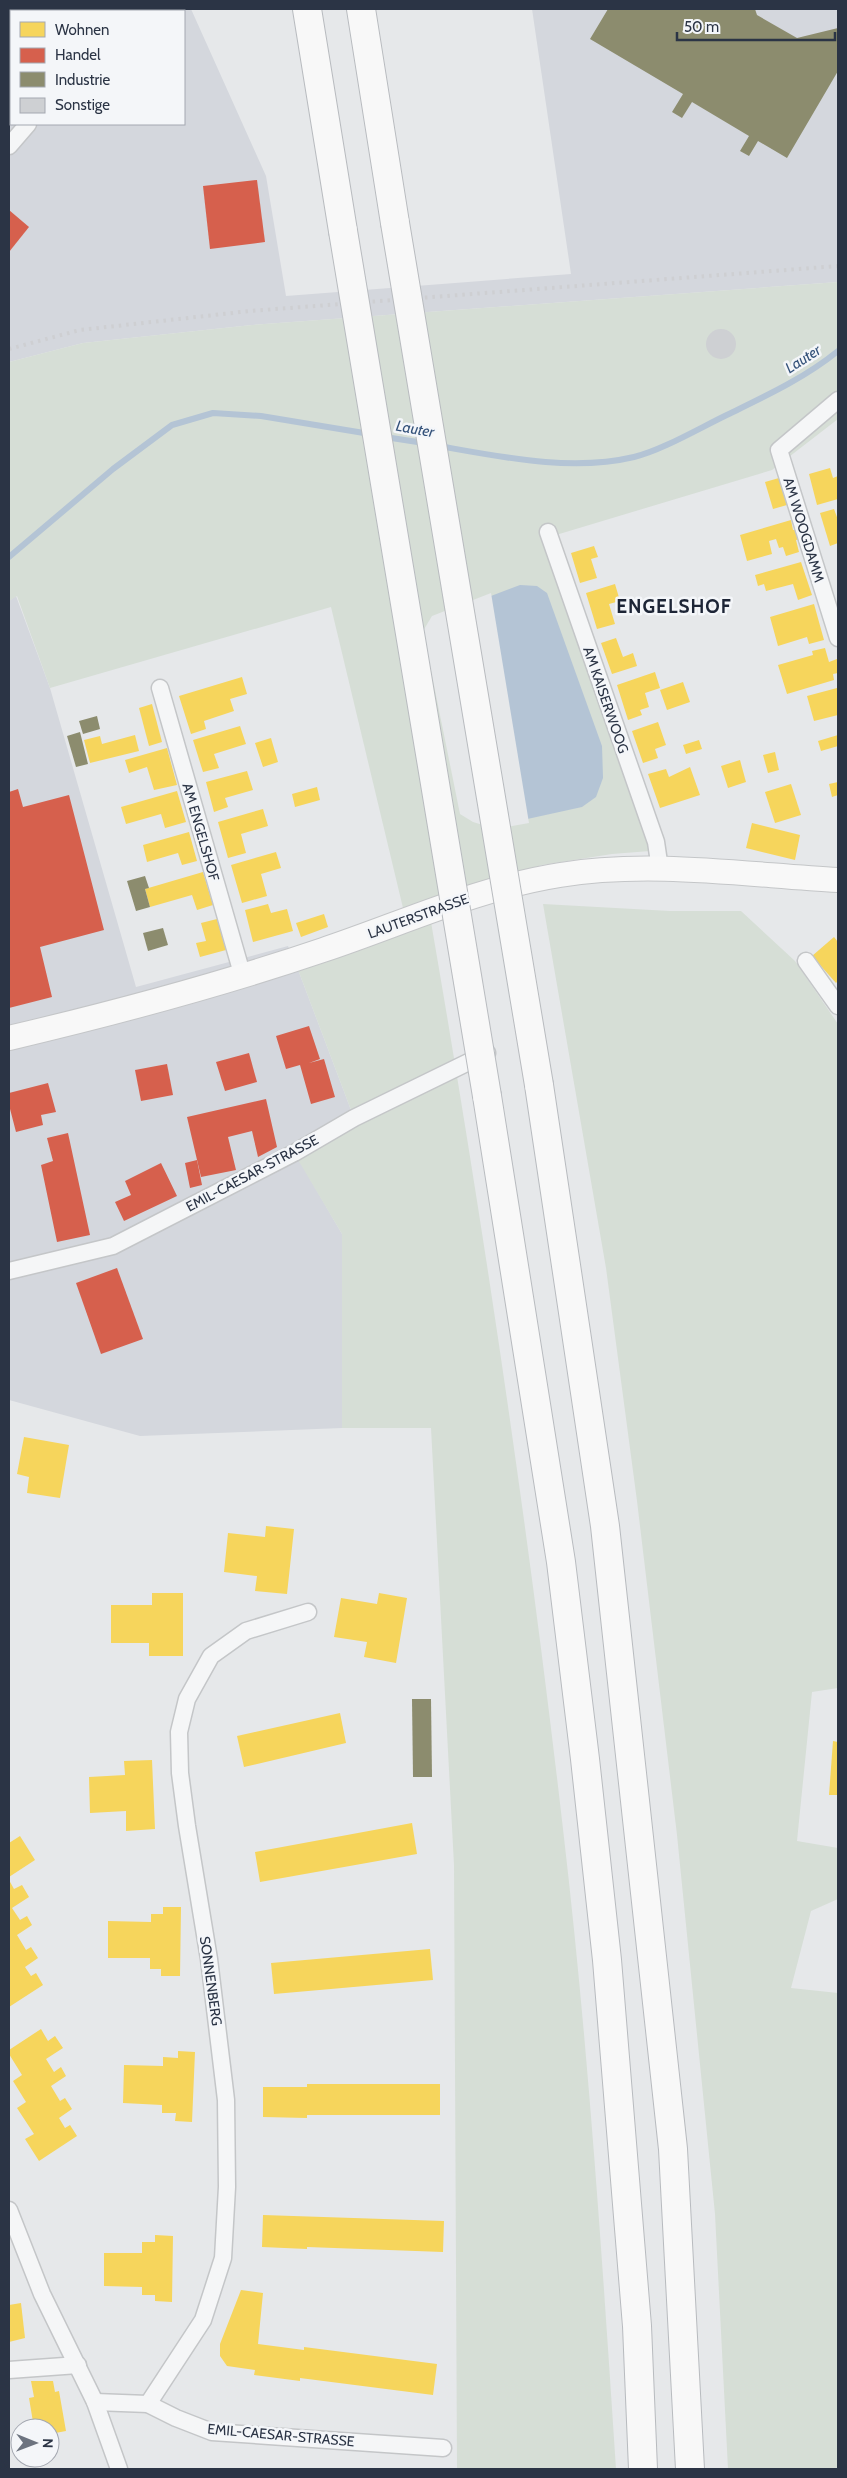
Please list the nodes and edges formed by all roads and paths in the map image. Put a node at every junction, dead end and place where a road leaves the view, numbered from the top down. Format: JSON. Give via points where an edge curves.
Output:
{"nodes":[{"id":1,"x":307,"y":9,"type":"edge"},
{"id":2,"x":361,"y":9,"type":"edge"},
{"id":3,"x":27,"y":125,"type":"edge"},
{"id":4,"x":9,"y":146,"type":"edge"},
{"id":5,"x":838,"y":400,"type":"edge"},
{"id":6,"x":548,"y":532,"type":"dead end"},
{"id":7,"x":838,"y":638,"type":"edge"},
{"id":8,"x":160,"y":688,"type":"dead end"},
{"id":9,"x":660,"y":869,"type":"junction"},
{"id":10,"x":838,"y":880,"type":"edge"},
{"id":11,"x":806,"y":961,"type":"dead end"},
{"id":12,"x":243,"y":977,"type":"junction"},
{"id":13,"x":838,"y":1006,"type":"edge"},
{"id":14,"x":9,"y":1038,"type":"edge"},
{"id":15,"x":488,"y":1053,"type":"dead end"},
{"id":16,"x":9,"y":1271,"type":"edge"},
{"id":17,"x":308,"y":1612,"type":"dead end"},
{"id":18,"x":9,"y":2210,"type":"edge"},
{"id":19,"x":78,"y":2365,"type":"junction"},
{"id":20,"x":9,"y":2370,"type":"edge"},
{"id":21,"x":95,"y":2402,"type":"junction"},
{"id":22,"x":148,"y":2404,"type":"junction"},
{"id":23,"x":442,"y":2448,"type":"dead end"},
{"id":24,"x":119,"y":2468,"type":"edge"},
{"id":25,"x":643,"y":2469,"type":"edge"},
{"id":26,"x":690,"y":2469,"type":"edge"}],
"edges":[{"from":1,"to":25,"type":"highway","bridge":true,"via":[[561,1562],[607,1960],[636,2316]]},
{"from":2,"to":26,"type":"highway","bridge":true,"via":[[539,1085],[611,1576],[673,2149]]},
{"from":3,"to":4,"type":"street"},
{"from":5,"to":7,"type":"street","name":"AM WOOGDAMM","via":[[779,450]]},
{"from":6,"to":9,"type":"street","name":"AM KAISERWOOG","via":[[656,842]]},
{"from":8,"to":12,"type":"street","name":"AM ENGELSHOF"},
{"from":9,"to":10,"type":"main road","name":"LAUTERSTRASSE"},
{"from":9,"to":12,"type":"main road","name":"LAUTERSTRASSE","via":[[581,872],[525,882],[483,893]]},
{"from":11,"to":13,"type":"street"},
{"from":12,"to":14,"type":"main road","name":"LAUTERSTRASSE","via":[[100,1017]]},
{"from":15,"to":16,"type":"street","name":"EMIL-CAESAR-STRASSE","via":[[354,1118],[294,1153],[113,1246]]},
{"from":17,"to":22,"type":"street","name":"SONNENBERG","via":[[246,1631],[211,1656],[187,1699],[179,1732],[186,1826],[209,1959],[226,2100],[224,2258],[204,2320]]},
{"from":18,"to":19,"type":"street","via":[[42,2294]]},
{"from":19,"to":20,"type":"street"},
{"from":19,"to":21,"type":"street"},
{"from":21,"to":22,"type":"street","name":"EMIL-CAESAR-STRASSE"},
{"from":21,"to":24,"type":"street"},
{"from":22,"to":23,"type":"street","name":"EMIL-CAESAR-STRASSE","via":[[212,2432]]}]}
